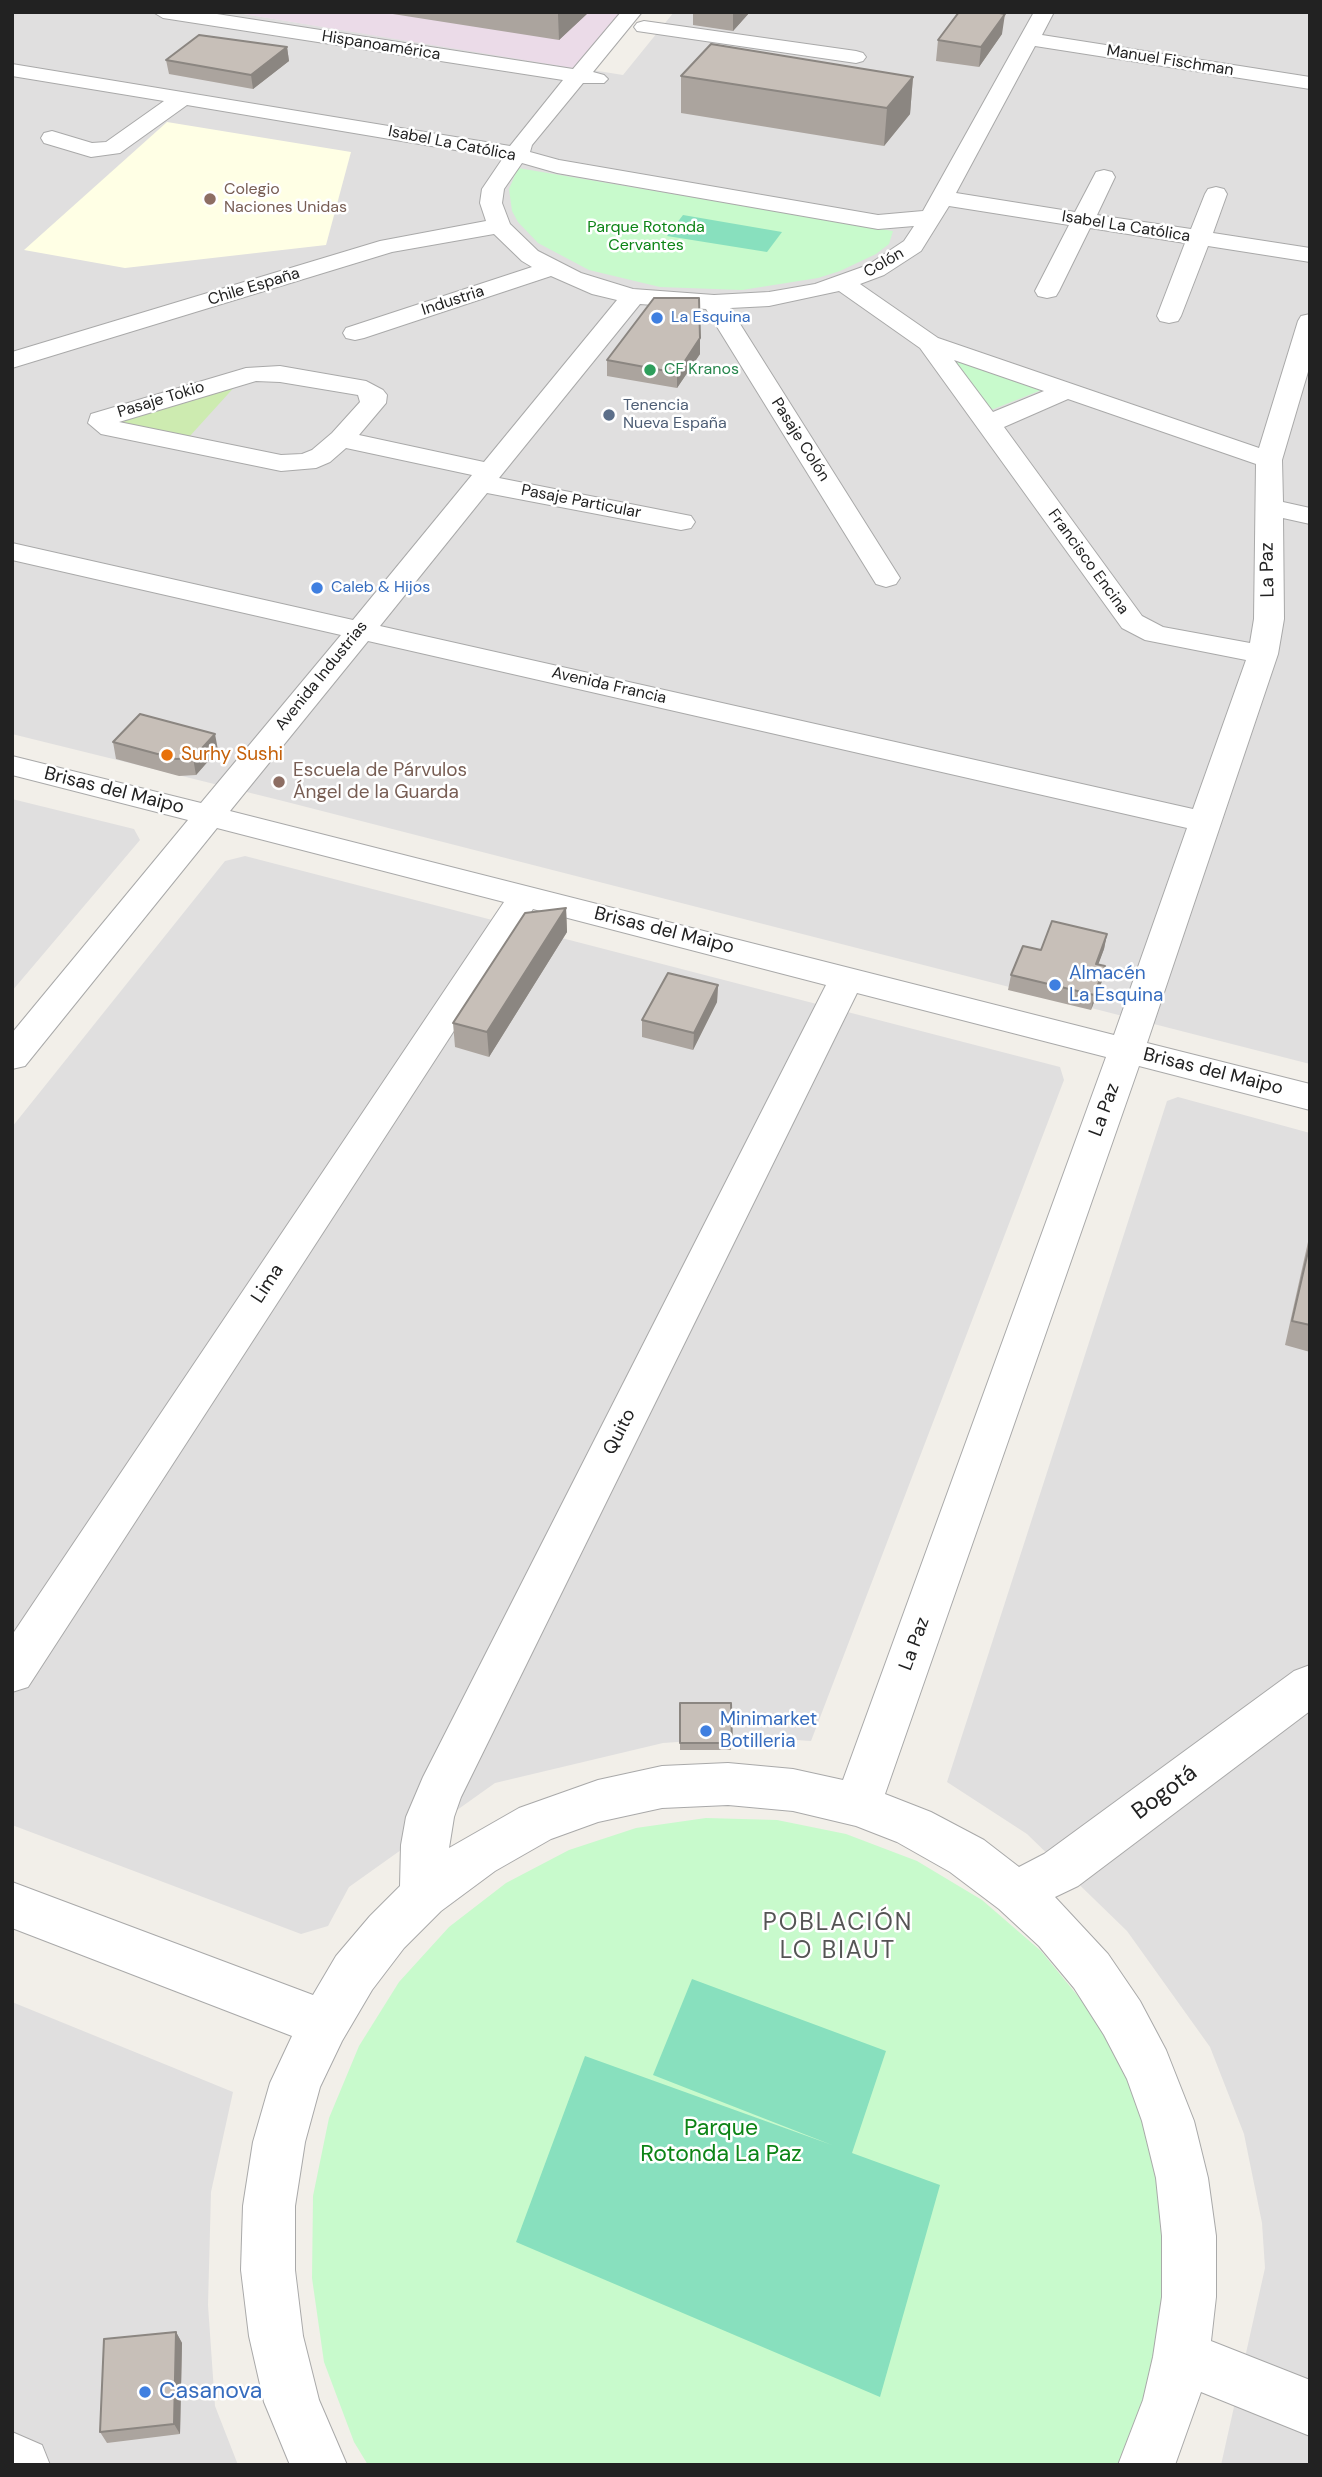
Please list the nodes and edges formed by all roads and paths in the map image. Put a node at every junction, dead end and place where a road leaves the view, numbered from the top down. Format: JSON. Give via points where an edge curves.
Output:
{"nodes":[{"id":1,"x":163,"y":12,"type":"edge"},
{"id":2,"x":1044,"y":12,"type":"edge"},
{"id":3,"x":644,"y":17,"type":"edge"},
{"id":4,"x":1029,"y":39,"type":"junction"},
{"id":5,"x":856,"y":57,"type":"dead end"},
{"id":6,"x":12,"y":70,"type":"edge"},
{"id":7,"x":42,"y":75,"type":"junction"},
{"id":8,"x":577,"y":76,"type":"junction"},
{"id":9,"x":599,"y":80,"type":"junction"},
{"id":10,"x":1310,"y":83,"type":"edge"},
{"id":11,"x":12,"y":94,"type":"edge"},
{"id":12,"x":183,"y":98,"type":"junction"},
{"id":13,"x":52,"y":138,"type":"dead end"},
{"id":14,"x":518,"y":153,"type":"junction"},
{"id":15,"x":1104,"y":177,"type":"dead end"},
{"id":16,"x":1216,"y":194,"type":"dead end"},
{"id":17,"x":937,"y":207,"type":"junction"},
{"id":18,"x":1082,"y":220,"type":"junction"},
{"id":19,"x":878,"y":222,"type":"junction"},
{"id":20,"x":499,"y":226,"type":"junction"},
{"id":21,"x":1199,"y":238,"type":"junction"},
{"id":22,"x":913,"y":246,"type":"junction"},
{"id":23,"x":1310,"y":255,"type":"edge"},
{"id":24,"x":552,"y":268,"type":"junction"},
{"id":25,"x":844,"y":283,"type":"junction"},
{"id":26,"x":1047,"y":291,"type":"dead end"},
{"id":27,"x":633,"y":296,"type":"junction"},
{"id":28,"x":714,"y":302,"type":"junction"},
{"id":29,"x":1170,"y":316,"type":"dead end"},
{"id":30,"x":1308,"y":332,"type":"edge"},
{"id":31,"x":355,"y":333,"type":"dead end"},
{"id":32,"x":929,"y":343,"type":"junction"},
{"id":33,"x":12,"y":360,"type":"edge"},
{"id":34,"x":1066,"y":391,"type":"junction"},
{"id":35,"x":1297,"y":414,"type":"edge"},
{"id":36,"x":988,"y":425,"type":"junction"},
{"id":37,"x":341,"y":439,"type":"junction"},
{"id":38,"x":1269,"y":460,"type":"junction"},
{"id":39,"x":485,"y":477,"type":"junction"},
{"id":40,"x":1268,"y":507,"type":"junction"},
{"id":41,"x":1310,"y":516,"type":"edge"},
{"id":42,"x":681,"y":522,"type":"dead end"},
{"id":43,"x":12,"y":551,"type":"edge"},
{"id":44,"x":886,"y":578,"type":"dead end"},
{"id":45,"x":361,"y":629,"type":"junction"},
{"id":46,"x":1263,"y":654,"type":"junction"},
{"id":47,"x":14,"y":768,"type":"edge"},
{"id":48,"x":210,"y":814,"type":"junction"},
{"id":49,"x":1205,"y":822,"type":"junction"},
{"id":50,"x":524,"y":895,"type":"junction"},
{"id":51,"x":847,"y":978,"type":"junction"},
{"id":52,"x":1126,"y":1050,"type":"junction"},
{"id":53,"x":12,"y":1057,"type":"edge"},
{"id":54,"x":1310,"y":1097,"type":"edge"},
{"id":55,"x":12,"y":1673,"type":"edge"},
{"id":56,"x":1310,"y":1685,"type":"edge"},
{"id":57,"x":858,"y":1805,"type":"junction"},
{"id":58,"x":1016,"y":1893,"type":"junction"},
{"id":59,"x":424,"y":1895,"type":"junction"},
{"id":60,"x":12,"y":1905,"type":"edge"},
{"id":61,"x":324,"y":2024,"type":"junction"},
{"id":62,"x":1181,"y":2357,"type":"junction"},
{"id":63,"x":1310,"y":2408,"type":"edge"},
{"id":64,"x":12,"y":2460,"type":"edge"},
{"id":65,"x":22,"y":2465,"type":"edge"},
{"id":66,"x":319,"y":2465,"type":"edge"},
{"id":67,"x":1146,"y":2465,"type":"edge"}],
"edges":[{"from":1,"to":8,"type":"street","name":"Hispanoamérica"},
{"from":2,"to":4,"type":"street","name":"Colón"},
{"from":3,"to":5,"type":"street"},
{"from":3,"to":8,"type":"street"},
{"from":3,"to":9,"type":"street"},
{"from":4,"to":10,"type":"street","name":"Manuel Fischman"},
{"from":4,"to":17,"type":"street","name":"Colón"},
{"from":6,"to":7,"type":"street","name":"Isabel La Católica"},
{"from":7,"to":11,"type":"street"},
{"from":7,"to":12,"type":"street","name":"Isabel La Católica"},
{"from":8,"to":9,"type":"street","name":"Hispanoamérica"},
{"from":8,"to":14,"type":"street"},
{"from":9,"to":14,"type":"street","via":[[547,140]]},
{"from":12,"to":13,"type":"street","via":[[113,148],[91,150]]},
{"from":12,"to":14,"type":"street","name":"Isabel La Católica"},
{"from":14,"to":19,"type":"street","name":"Isabel La Católica","via":[[557,166]]},
{"from":14,"to":20,"type":"street","via":[[494,189],[491,203]]},
{"from":15,"to":18,"type":"street"},
{"from":16,"to":21,"type":"street"},
{"from":17,"to":18,"type":"street","name":"Isabel La Católica"},
{"from":17,"to":19,"type":"street","name":"Isabel La Católica"},
{"from":17,"to":22,"type":"street","name":"Colón"},
{"from":18,"to":21,"type":"street","name":"Isabel La Católica"},
{"from":18,"to":26,"type":"street"},
{"from":19,"to":22,"type":"street","via":[[900,232]]},
{"from":20,"to":24,"type":"street","via":[[530,256]]},
{"from":20,"to":33,"type":"street","name":"Chile España","via":[[388,246]]},
{"from":21,"to":23,"type":"street","name":"Isabel La Católica"},
{"from":21,"to":29,"type":"street"},
{"from":22,"to":25,"type":"street","name":"Colón","via":[[876,270]]},
{"from":24,"to":27,"type":"street","via":[[601,289]]},
{"from":24,"to":31,"type":"street","name":"Industria"},
{"from":25,"to":28,"type":"street","name":"Colón","via":[[769,299]]},
{"from":25,"to":32,"type":"street","name":"Francisco Encina"},
{"from":27,"to":28,"type":"street","name":"Colón"},
{"from":27,"to":39,"type":"street","name":"Avenida Industrias"},
{"from":28,"to":44,"type":"street","name":"Pasaje Colón"},
{"from":30,"to":35,"type":"street","name":"La Paz"},
{"from":32,"to":34,"type":"street","name":"Francisco Encina"},
{"from":32,"to":36,"type":"street","name":"Francisco Encina"},
{"from":34,"to":36,"type":"street"},
{"from":34,"to":38,"type":"street","name":"Francisco Encina"},
{"from":35,"to":38,"type":"street","name":"La Paz"},
{"from":36,"to":46,"type":"street","name":"Francisco Encina","via":[[1132,622],[1155,634]]},
{"from":37,"to":37,"type":"street","name":"Pasaje Tokio","via":[[321,456],[281,463],[110,428],[100,420],[240,376],[280,374],[366,389],[374,395],[373,403]]},
{"from":37,"to":39,"type":"street"},
{"from":38,"to":40,"type":"street","name":"La Paz"},
{"from":39,"to":42,"type":"street","name":"Pasaje Particular"},
{"from":39,"to":45,"type":"street","name":"Avenida Industrias"},
{"from":40,"to":41,"type":"street"},
{"from":40,"to":46,"type":"street","name":"La Paz","via":[[1269,619]]},
{"from":43,"to":45,"type":"street","name":"Avenida Francia"},
{"from":45,"to":48,"type":"street","name":"Avenida Industrias"},
{"from":45,"to":49,"type":"street","name":"Avenida Francia"},
{"from":46,"to":49,"type":"street","name":"La Paz"},
{"from":47,"to":48,"type":"street","name":"Brisas del Maipo"},
{"from":48,"to":50,"type":"street","name":"Brisas del Maipo"},
{"from":48,"to":53,"type":"street","name":"Avenida Industrias"},
{"from":49,"to":52,"type":"street","name":"La Paz"},
{"from":50,"to":51,"type":"street","name":"Brisas del Maipo"},
{"from":50,"to":55,"type":"street","name":"Lima"},
{"from":51,"to":52,"type":"street","name":"Brisas del Maipo"},
{"from":51,"to":59,"type":"street","name":"Quito","via":[[440,1792],[425,1844]]},
{"from":52,"to":54,"type":"street","name":"Brisas del Maipo"},
{"from":52,"to":57,"type":"street","name":"La Paz"},
{"from":56,"to":58,"type":"street","name":"Bogotá","via":[[1061,1870]]},
{"from":57,"to":58,"type":"street","via":[[914,1827],[967,1856]]},
{"from":57,"to":59,"type":"street","via":[[793,1790],[728,1784],[662,1787],[598,1801],[537,1823],[478,1855]]},
{"from":58,"to":62,"type":"street","via":[[1091,1971],[1148,2068],[1168,2121],[1182,2178],[1189,2236],[1189,2297]]},
{"from":59,"to":61,"type":"street","via":[[354,1973]]},
{"from":60,"to":61,"type":"street"},
{"from":61,"to":66,"type":"street","via":[[296,2083],[279,2142],[269,2206],[268,2270],[276,2336],[292,2402]]},
{"from":62,"to":63,"type":"street"},
{"from":62,"to":67,"type":"street","via":[[1171,2400]]},
{"from":64,"to":65,"type":"street"}]}
